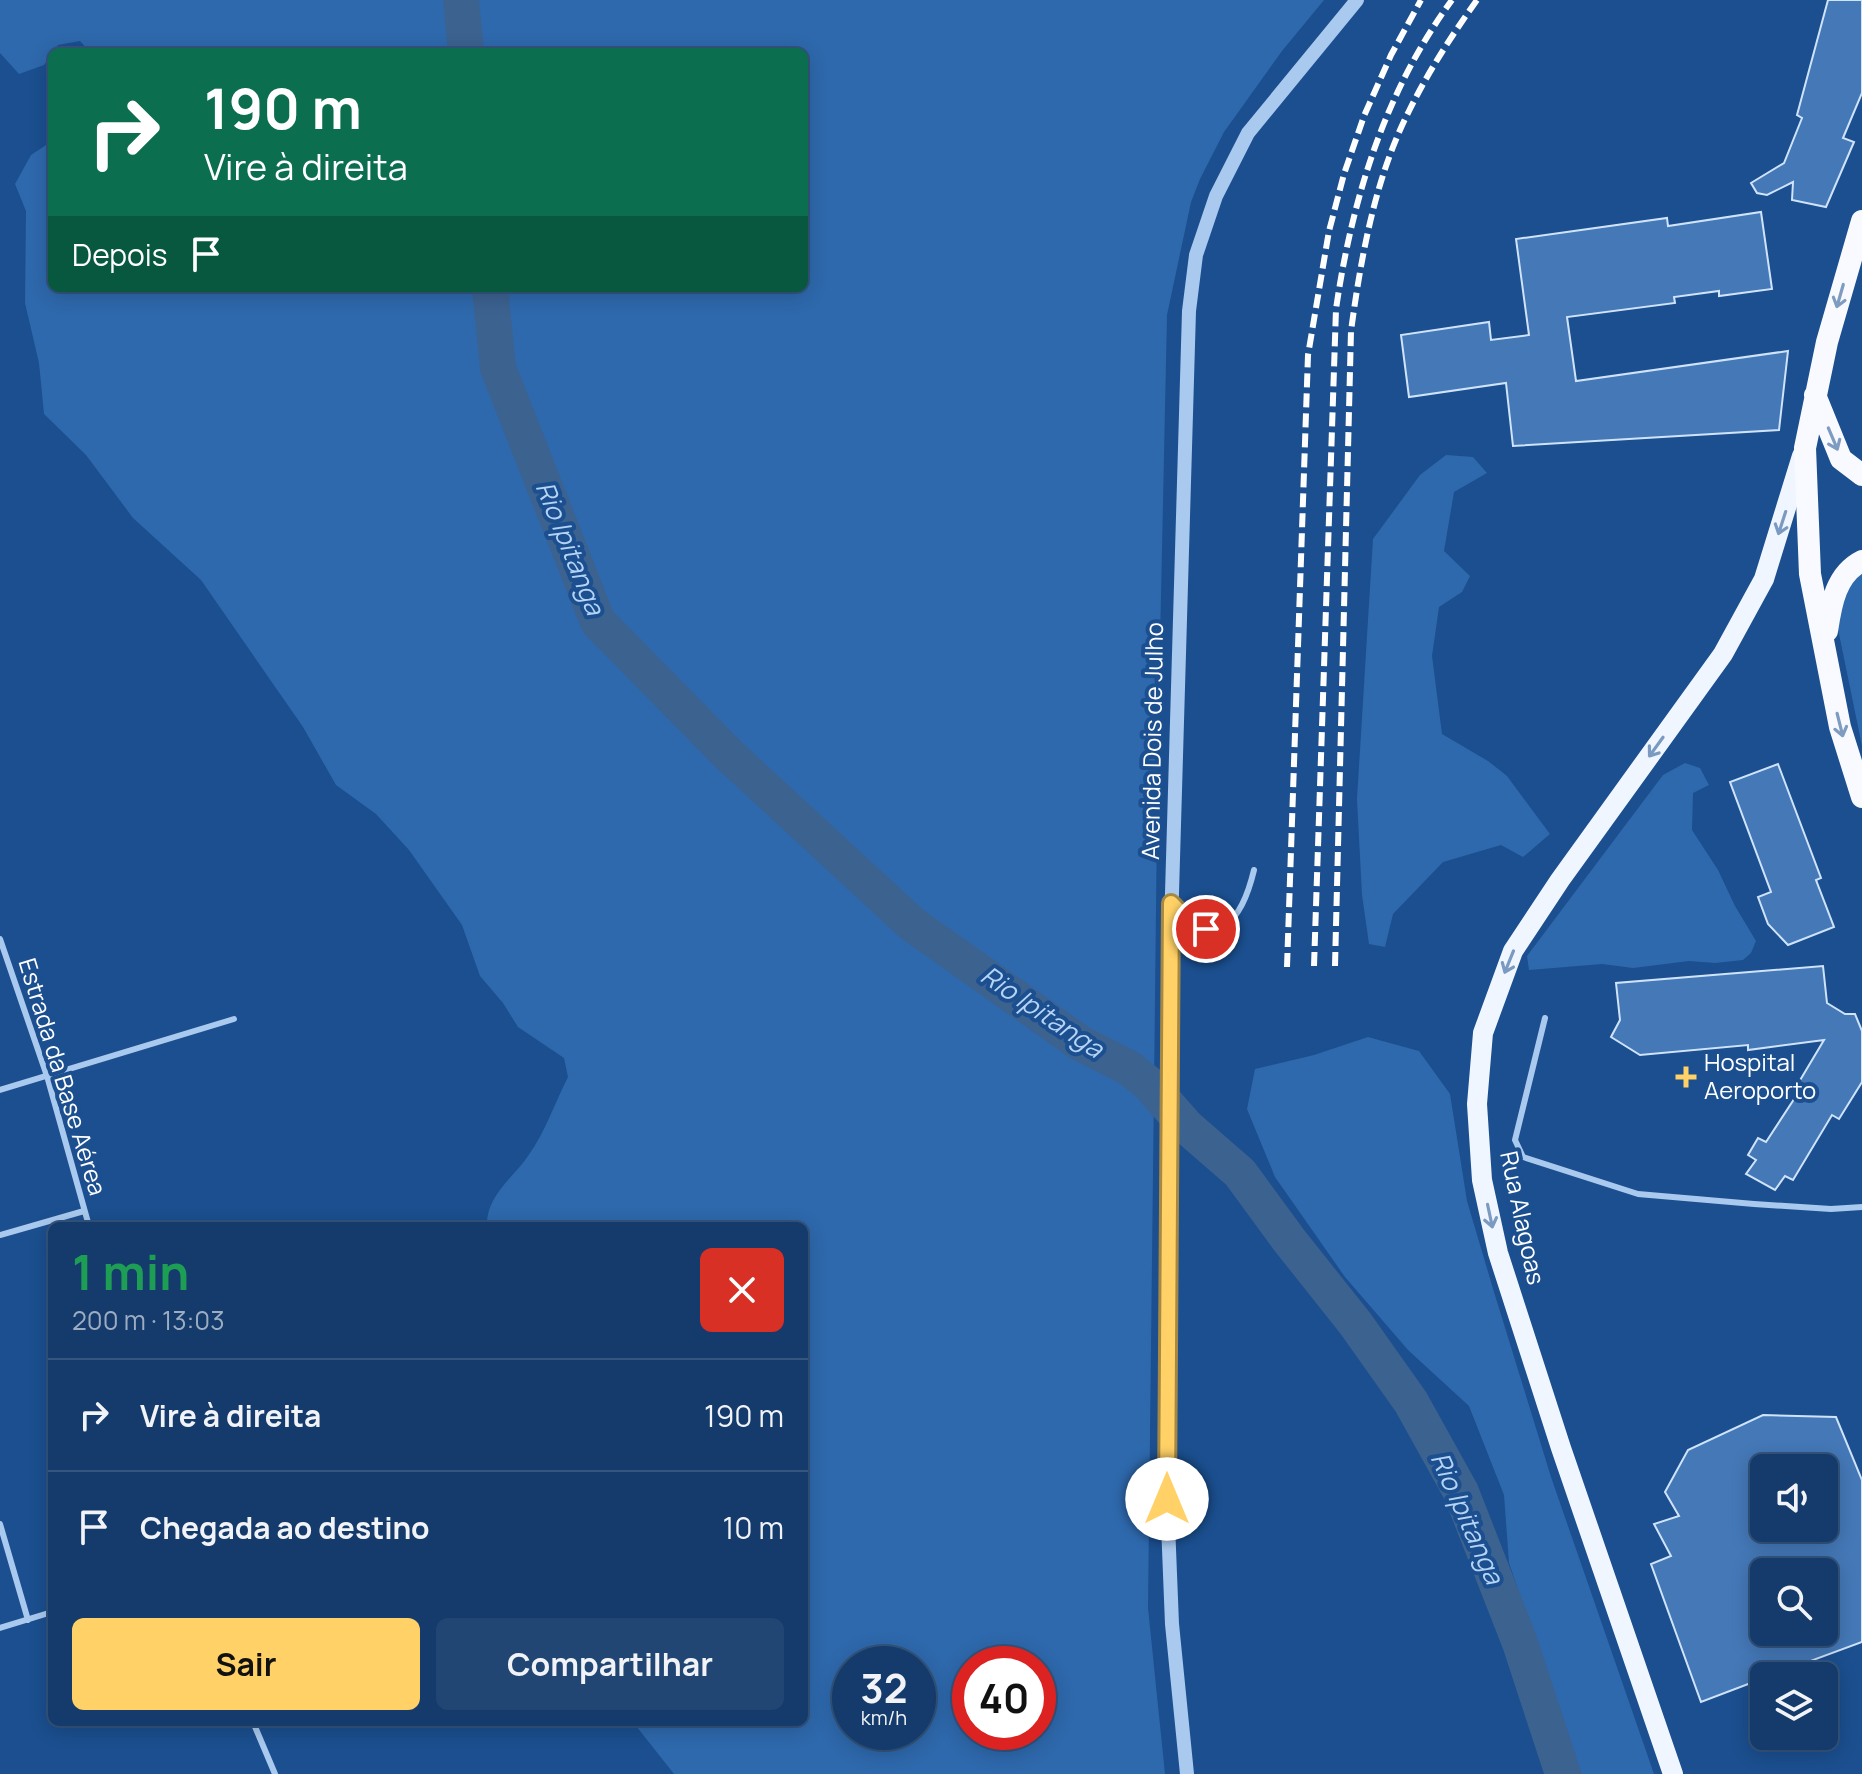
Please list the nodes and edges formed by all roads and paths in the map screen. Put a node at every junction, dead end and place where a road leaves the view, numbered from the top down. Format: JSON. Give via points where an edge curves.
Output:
{"nodes":[{"id":1,"x":1357,"y":0,"type":"edge"},
{"id":2,"x":1862,"y":221,"type":"edge"},
{"id":3,"x":1815,"y":394,"type":"junction"},
{"id":4,"x":1805,"y":448,"type":"junction"},
{"id":5,"x":1862,"y":475,"type":"edge"},
{"id":6,"x":1862,"y":561,"type":"edge"},
{"id":7,"x":1826,"y":652,"type":"junction"},
{"id":8,"x":1862,"y":797,"type":"edge"},
{"id":9,"x":1254,"y":870,"type":"dead end"},
{"id":10,"x":1171,"y":903,"type":"junction"},
{"id":11,"x":0,"y":939,"type":"edge"},
{"id":12,"x":1545,"y":1018,"type":"dead end"},
{"id":13,"x":234,"y":1019,"type":"dead end"},
{"id":14,"x":47,"y":1076,"type":"junction"},
{"id":15,"x":0,"y":1090,"type":"edge"},
{"id":16,"x":1862,"y":1207,"type":"edge"},
{"id":17,"x":84,"y":1211,"type":"junction"},
{"id":18,"x":88,"y":1222,"type":"edge"},
{"id":19,"x":0,"y":1235,"type":"edge"},
{"id":20,"x":0,"y":1524,"type":"edge"},
{"id":21,"x":48,"y":1613,"type":"edge"},
{"id":22,"x":28,"y":1620,"type":"junction"},
{"id":23,"x":0,"y":1628,"type":"edge"},
{"id":24,"x":255,"y":1726,"type":"edge"},
{"id":25,"x":275,"y":1774,"type":"edge"},
{"id":26,"x":1187,"y":1774,"type":"edge"},
{"id":27,"x":1673,"y":1774,"type":"edge"}],
"edges":[{"from":1,"to":10,"type":"street","name":"Avenida Dois de Julho","via":[[1248,133],[1216,196],[1196,255],[1185,404]]},
{"from":2,"to":3,"type":"highway","one_way":true},
{"from":3,"to":4,"type":"highway"},
{"from":3,"to":5,"type":"highway","one_way":true,"via":[[1841,459]]},
{"from":4,"to":7,"type":"highway","via":[[1810,574]]},
{"from":4,"to":27,"type":"main road","name":"Rua Alagoas","one_way":true,"via":[[1764,579],[1723,654],[1513,951],[1483,1033],[1477,1104],[1482,1180],[1498,1253]]},
{"from":6,"to":7,"type":"highway","via":[[1851,566],[1837,586]]},
{"from":7,"to":8,"type":"highway","one_way":true,"via":[[1840,727]]},
{"from":9,"to":10,"type":"lane","via":[[1239,911],[1222,927],[1206,929],[1190,922]]},
{"from":10,"to":26,"type":"street","name":"Avenida Dois de Julho","via":[[1167,1499],[1172,1624]]},
{"from":11,"to":14,"type":"lane","name":"Estrada da Base Aérea"},
{"from":12,"to":16,"type":"lane","via":[[1515,1140],[1523,1157],[1638,1194]]},
{"from":13,"to":14,"type":"lane"},
{"from":14,"to":15,"type":"lane"},
{"from":14,"to":17,"type":"lane","name":"Estrada da Base Aérea"},
{"from":17,"to":18,"type":"lane","name":"Estrada da Base Aérea"},
{"from":17,"to":19,"type":"lane"},
{"from":20,"to":22,"type":"lane"},
{"from":21,"to":22,"type":"lane"},
{"from":22,"to":23,"type":"lane"},
{"from":24,"to":25,"type":"lane"}]}
